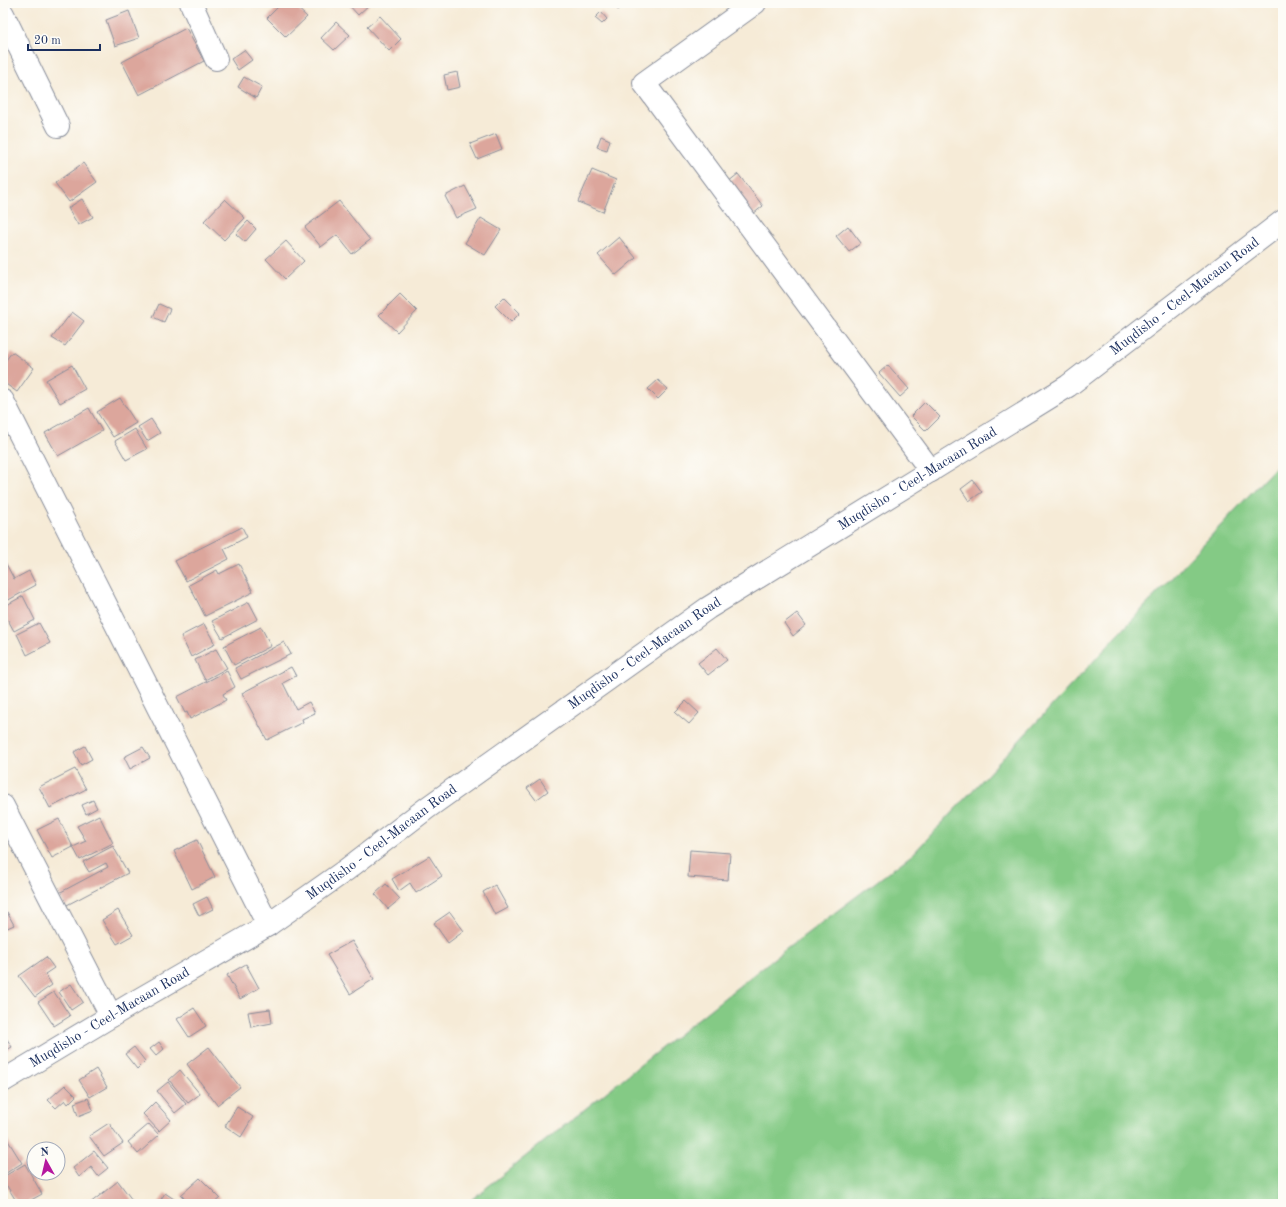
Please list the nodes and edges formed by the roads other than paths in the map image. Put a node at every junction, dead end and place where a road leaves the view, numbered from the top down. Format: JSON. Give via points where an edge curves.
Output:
{"nodes":[{"id":1,"x":191,"y":3,"type":"edge"},
{"id":2,"x":755,"y":3,"type":"edge"},
{"id":3,"x":3,"y":14,"type":"edge"},
{"id":4,"x":216,"y":59,"type":"dead end"},
{"id":5,"x":58,"y":126,"type":"dead end"},
{"id":6,"x":1283,"y":221,"type":"edge"},
{"id":7,"x":3,"y":401,"type":"edge"},
{"id":8,"x":931,"y":471,"type":"junction"},
{"id":9,"x":3,"y":806,"type":"edge"},
{"id":10,"x":268,"y":925,"type":"junction"},
{"id":11,"x":111,"y":1016,"type":"junction"},
{"id":12,"x":3,"y":1081,"type":"edge"}],
"edges":[{"from":1,"to":4,"type":"street"},
{"from":2,"to":8,"type":"street","via":[[644,82]]},
{"from":3,"to":5,"type":"street"},
{"from":6,"to":8,"type":"street","name":"Muqdisho - Ceel-Macaan Road","via":[[1068,386]]},
{"from":7,"to":10,"type":"street"},
{"from":8,"to":10,"type":"street","name":"Muqdisho - Ceel-Macaan Road","via":[[708,608]]},
{"from":9,"to":11,"type":"street"},
{"from":10,"to":11,"type":"street","name":"Muqdisho - Ceel-Macaan Road"},
{"from":11,"to":12,"type":"street","name":"Muqdisho - Ceel-Macaan Road"}]}
